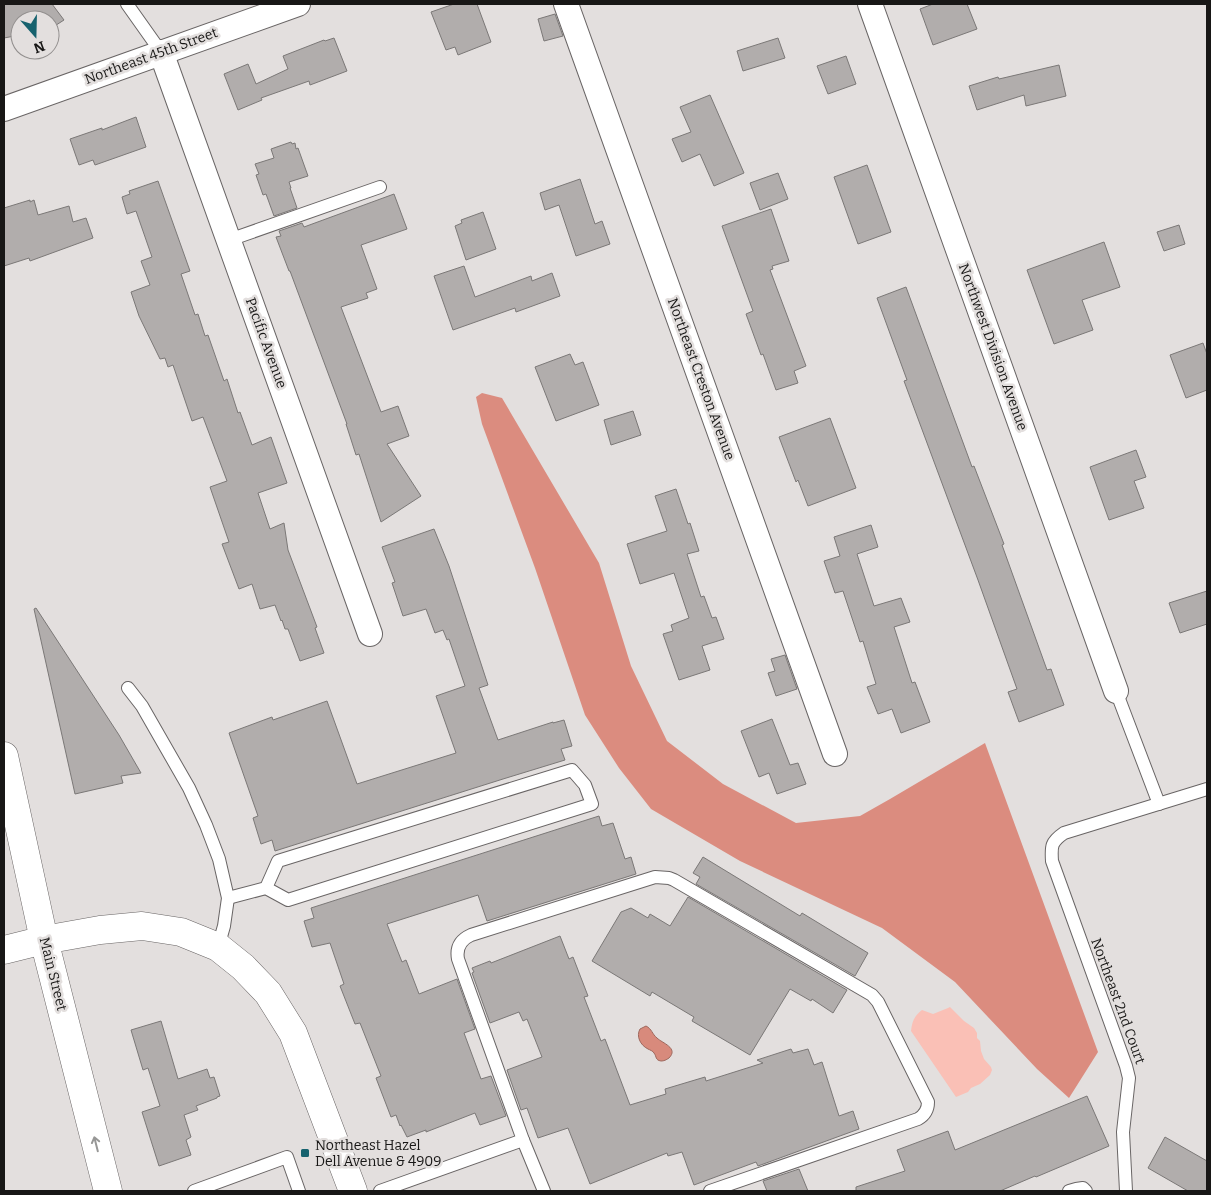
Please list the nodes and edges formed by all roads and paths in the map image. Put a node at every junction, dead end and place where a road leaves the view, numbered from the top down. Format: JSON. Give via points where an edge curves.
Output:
{"nodes":[{"id":1,"x":127,"y":4,"type":"edge"},
{"id":2,"x":298,"y":4,"type":"edge"},
{"id":3,"x":566,"y":4,"type":"edge"},
{"id":4,"x":870,"y":4,"type":"edge"},
{"id":5,"x":161,"y":52,"type":"junction"},
{"id":6,"x":4,"y":109,"type":"edge"},
{"id":7,"x":380,"y":187,"type":"dead end"},
{"id":8,"x":229,"y":240,"type":"junction"},
{"id":9,"x":370,"y":634,"type":"dead end"},
{"id":10,"x":128,"y":688,"type":"dead end"},
{"id":11,"x":1116,"y":691,"type":"joint"},
{"id":12,"x":835,"y":754,"type":"dead end"},
{"id":13,"x":4,"y":756,"type":"edge"},
{"id":14,"x":1207,"y":789,"type":"edge"},
{"id":15,"x":1159,"y":804,"type":"junction"},
{"id":16,"x":266,"y":888,"type":"junction"},
{"id":17,"x":228,"y":898,"type":"junction"},
{"id":18,"x":44,"y":940,"type":"junction"},
{"id":19,"x":218,"y":947,"type":"junction"},
{"id":20,"x":4,"y":950,"type":"edge"},
{"id":21,"x":523,"y":1140,"type":"junction"},
{"id":22,"x":108,"y":1191,"type":"edge"},
{"id":23,"x":194,"y":1191,"type":"edge"},
{"id":24,"x":299,"y":1191,"type":"edge"},
{"id":25,"x":353,"y":1191,"type":"edge"},
{"id":26,"x":380,"y":1191,"type":"edge"},
{"id":27,"x":544,"y":1191,"type":"edge"},
{"id":28,"x":710,"y":1191,"type":"edge"},
{"id":29,"x":1069,"y":1191,"type":"edge"},
{"id":30,"x":1086,"y":1191,"type":"edge"},
{"id":31,"x":1126,"y":1191,"type":"edge"}],
"edges":[{"from":1,"to":5,"type":"lane"},
{"from":2,"to":5,"type":"street","name":"Northeast 45th Street"},
{"from":3,"to":12,"type":"street","name":"Northeast Creston Avenue"},
{"from":4,"to":11,"type":"street","name":"Northwest Division Avenue"},
{"from":5,"to":6,"type":"street","name":"Northeast 45th Street"},
{"from":5,"to":8,"type":"street","name":"Pacific Avenue"},
{"from":7,"to":8,"type":"lane"},
{"from":8,"to":9,"type":"street","name":"Pacific Avenue"},
{"from":10,"to":17,"type":"lane","via":[[142,706],[189,788],[219,859]]},
{"from":11,"to":15,"type":"lane"},
{"from":13,"to":18,"type":"street","name":"Main Street"},
{"from":14,"to":15,"type":"lane"},
{"from":15,"to":31,"type":"lane","name":"Northeast 2nd Court","via":[[1064,833],[1055,839],[1051,848],[1052,861],[1128,1072],[1123,1132]]},
{"from":16,"to":16,"type":"lane","via":[[288,900],[592,804],[585,785],[572,770],[278,861]]},
{"from":16,"to":17,"type":"lane"},
{"from":17,"to":19,"type":"lane"},
{"from":18,"to":19,"type":"street","via":[[142,926],[181,932]]},
{"from":18,"to":20,"type":"street"},
{"from":22,"to":18,"type":"street","name":"Main Street","one_way":true},
{"from":19,"to":25,"type":"street","via":[[268,993],[294,1033]]},
{"from":21,"to":26,"type":"lane"},
{"from":21,"to":27,"type":"lane"},
{"from":21,"to":28,"type":"lane","via":[[458,959],[460,944],[466,937],[490,929],[655,877],[669,878],[872,995],[928,1102],[927,1110],[918,1119]]},
{"from":23,"to":24,"type":"lane","via":[[287,1158]]},
{"from":29,"to":30,"type":"lane","via":[[1083,1188]]}]}
